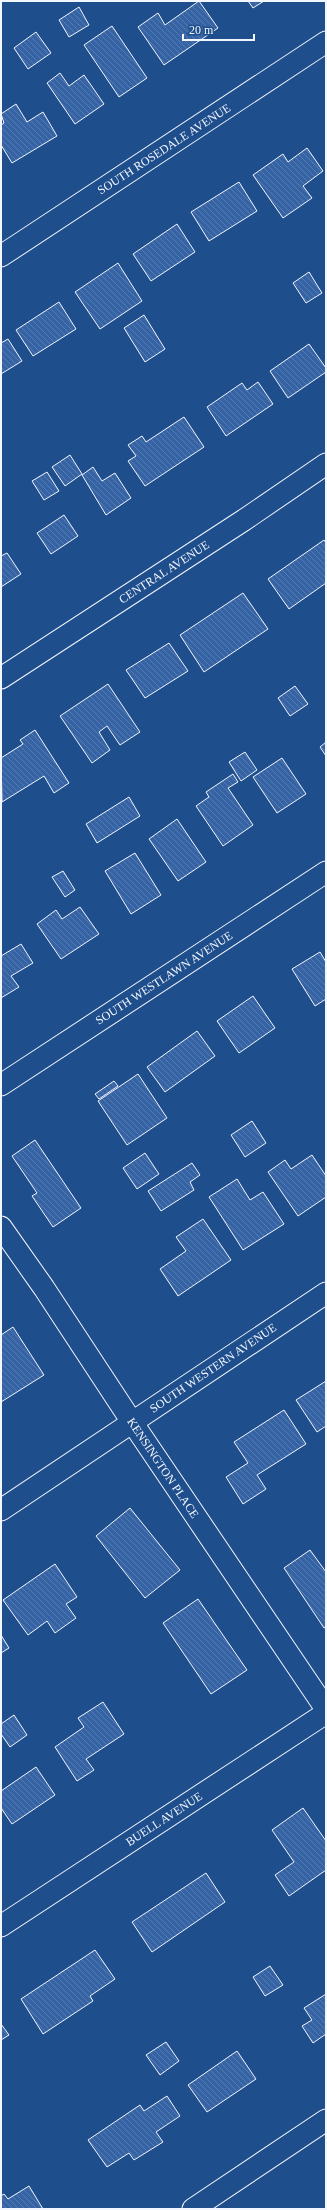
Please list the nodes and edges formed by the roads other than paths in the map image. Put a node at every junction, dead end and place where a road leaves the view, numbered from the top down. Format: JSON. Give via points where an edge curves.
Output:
{"nodes":[{"id":1,"x":326,"y":42,"type":"edge"},
{"id":2,"x":1,"y":256,"type":"edge"},
{"id":3,"x":326,"y":464,"type":"edge"},
{"id":4,"x":1,"y":678,"type":"edge"},
{"id":5,"x":326,"y":872,"type":"edge"},
{"id":6,"x":1,"y":1085,"type":"edge"},
{"id":7,"x":1,"y":1227,"type":"edge"},
{"id":8,"x":326,"y":1293,"type":"edge"},
{"id":9,"x":132,"y":1422,"type":"junction"},
{"id":10,"x":1,"y":1510,"type":"edge"},
{"id":11,"x":326,"y":1709,"type":"edge"},
{"id":12,"x":326,"y":1713,"type":"edge"},
{"id":13,"x":1,"y":1926,"type":"edge"},
{"id":14,"x":326,"y":2120,"type":"edge"},
{"id":15,"x":193,"y":2209,"type":"edge"}],
"edges":[{"from":1,"to":2,"type":"street","name":"SOUTH ROSEDALE AVENUE"},
{"from":3,"to":4,"type":"street","name":"CENTRAL AVENUE"},
{"from":5,"to":6,"type":"street","name":"SOUTH WESTLAWN AVENUE"},
{"from":7,"to":9,"type":"street","name":"KENSINGTON PLACE"},
{"from":8,"to":9,"type":"street","name":"SOUTH WESTERN AVENUE"},
{"from":9,"to":10,"type":"street","name":"SOUTH WESTERN AVENUE"},
{"from":9,"to":11,"type":"street","name":"KENSINGTON PLACE"},
{"from":12,"to":13,"type":"street","name":"BUELL AVENUE"},
{"from":14,"to":15,"type":"street"}]}
